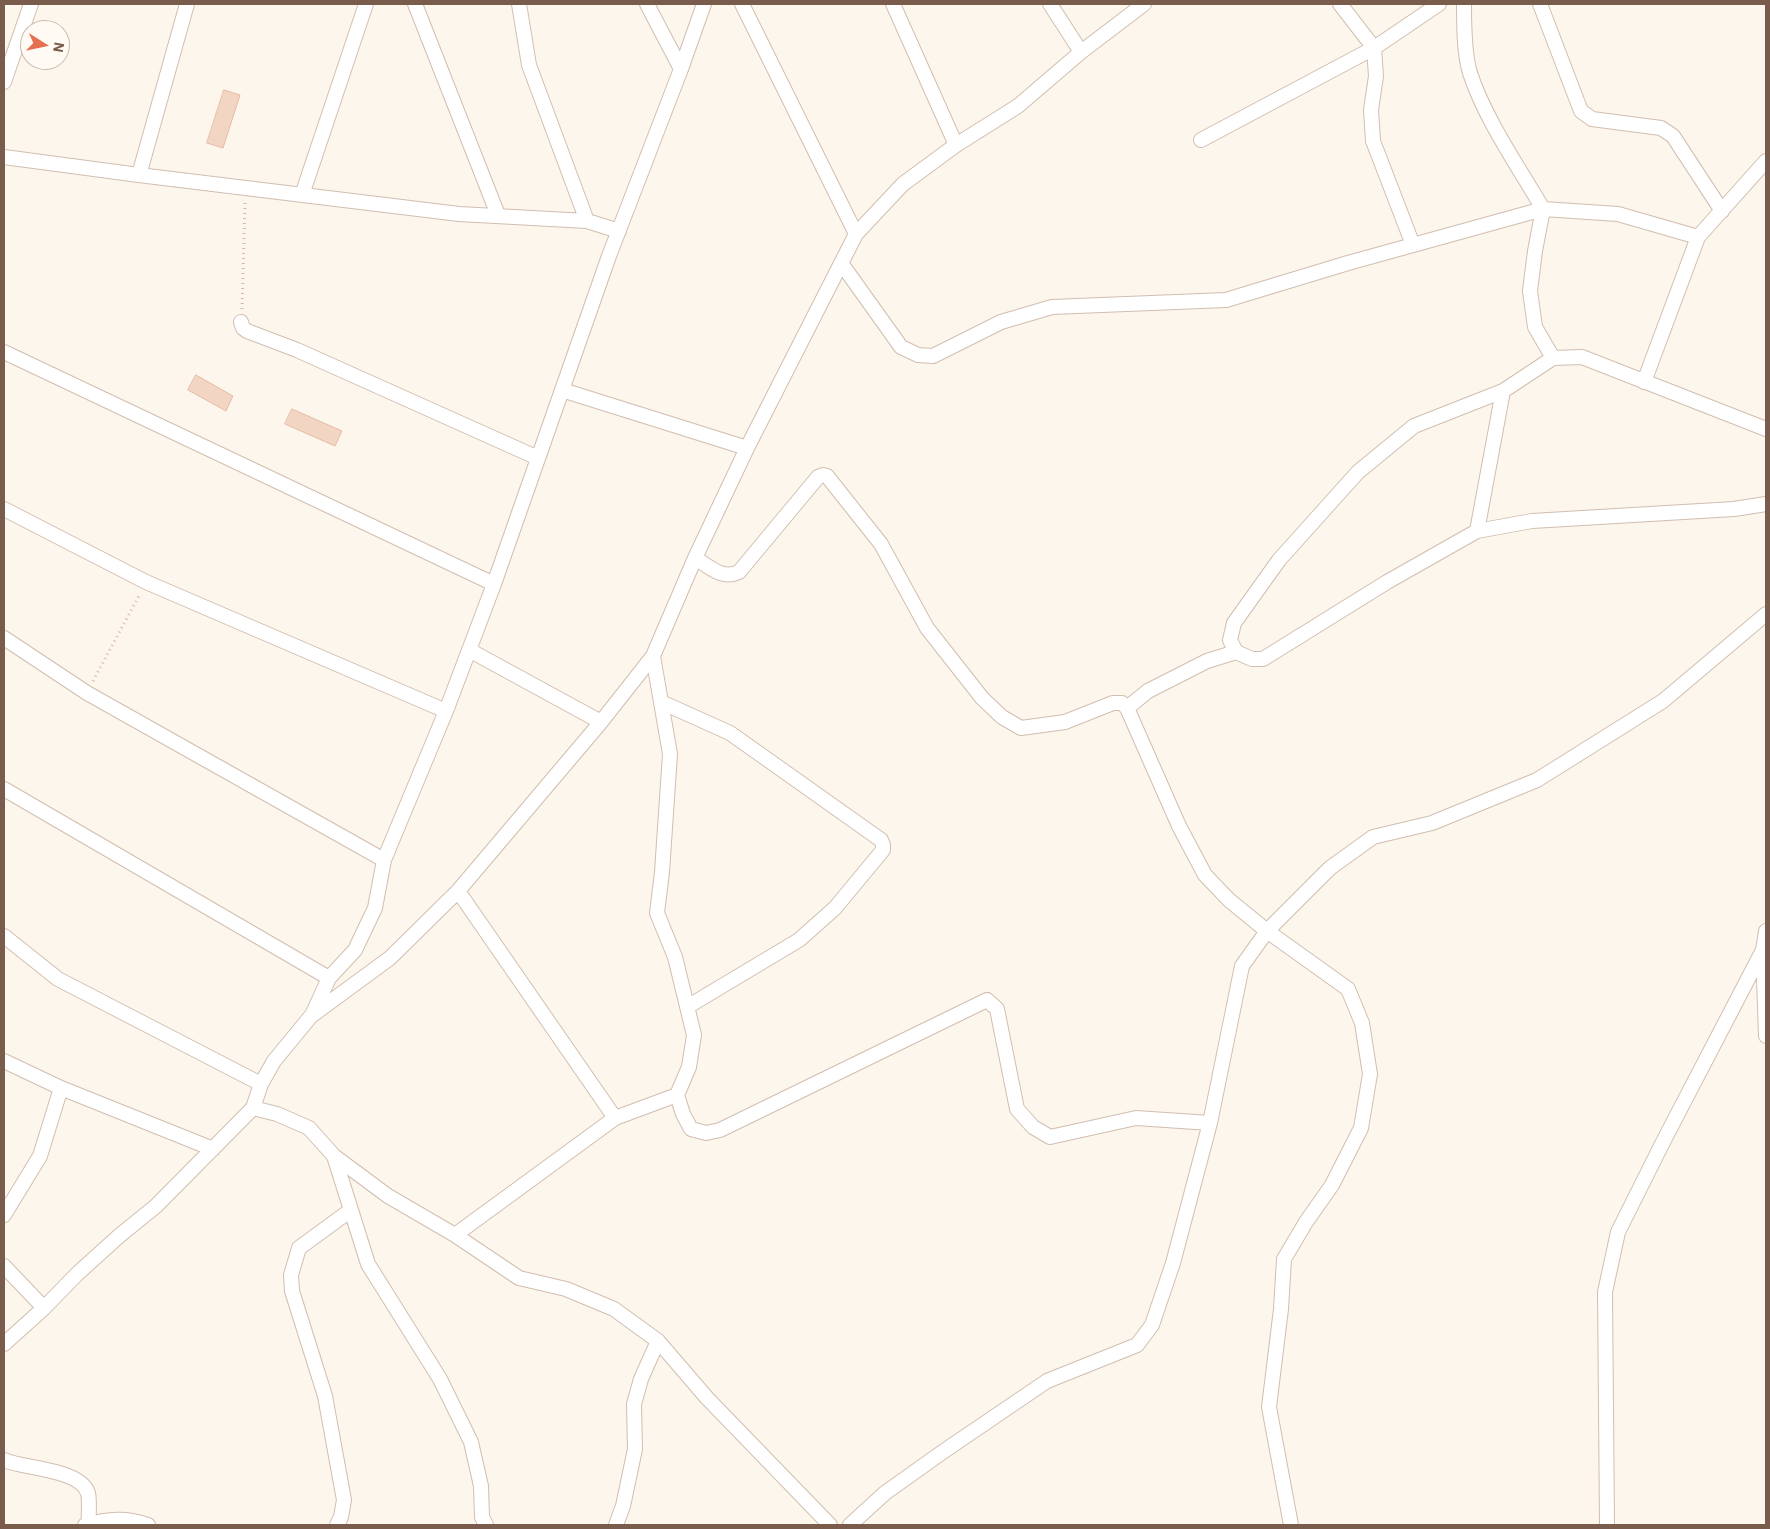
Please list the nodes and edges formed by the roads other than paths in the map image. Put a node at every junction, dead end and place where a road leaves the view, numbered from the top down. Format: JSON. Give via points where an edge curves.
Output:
{"nodes":[{"id":1,"x":31,"y":4,"type":"edge"},
{"id":2,"x":187,"y":4,"type":"edge"},
{"id":3,"x":366,"y":4,"type":"edge"},
{"id":4,"x":415,"y":4,"type":"edge"},
{"id":5,"x":519,"y":4,"type":"edge"},
{"id":6,"x":647,"y":4,"type":"edge"},
{"id":7,"x":704,"y":4,"type":"edge"},
{"id":8,"x":742,"y":4,"type":"edge"},
{"id":9,"x":893,"y":4,"type":"edge"},
{"id":10,"x":1050,"y":4,"type":"edge"},
{"id":11,"x":1144,"y":4,"type":"edge"},
{"id":12,"x":1340,"y":4,"type":"edge"},
{"id":13,"x":1439,"y":4,"type":"edge"},
{"id":14,"x":1464,"y":4,"type":"edge"},
{"id":15,"x":1540,"y":4,"type":"edge"},
{"id":16,"x":1374,"y":48,"type":"junction"},
{"id":17,"x":1081,"y":52,"type":"junction"},
{"id":18,"x":681,"y":69,"type":"junction"},
{"id":19,"x":4,"y":82,"type":"edge"},
{"id":20,"x":1201,"y":140,"type":"dead end"},
{"id":21,"x":956,"y":145,"type":"junction"},
{"id":22,"x":4,"y":157,"type":"edge"},
{"id":23,"x":1766,"y":161,"type":"edge"},
{"id":24,"x":139,"y":175,"type":"junction"},
{"id":25,"x":302,"y":195,"type":"junction"},
{"id":26,"x":1543,"y":209,"type":"junction"},
{"id":27,"x":1722,"y":211,"type":"junction"},
{"id":28,"x":498,"y":216,"type":"junction"},
{"id":29,"x":587,"y":221,"type":"junction"},
{"id":30,"x":619,"y":231,"type":"junction"},
{"id":31,"x":856,"y":234,"type":"junction"},
{"id":32,"x":1698,"y":237,"type":"junction"},
{"id":33,"x":1413,"y":245,"type":"junction"},
{"id":34,"x":841,"y":263,"type":"junction"},
{"id":35,"x":241,"y":322,"type":"road end"},
{"id":36,"x":4,"y":352,"type":"edge"},
{"id":37,"x":1553,"y":358,"type":"junction"},
{"id":38,"x":1644,"y":382,"type":"junction"},
{"id":39,"x":562,"y":390,"type":"junction"},
{"id":40,"x":1503,"y":391,"type":"junction"},
{"id":41,"x":1766,"y":429,"type":"edge"},
{"id":42,"x":747,"y":448,"type":"junction"},
{"id":43,"x":538,"y":458,"type":"junction"},
{"id":44,"x":1766,"y":504,"type":"edge"},
{"id":45,"x":4,"y":509,"type":"edge"},
{"id":46,"x":1477,"y":531,"type":"junction"},
{"id":47,"x":695,"y":558,"type":"junction"},
{"id":48,"x":494,"y":584,"type":"junction"},
{"id":49,"x":1766,"y":614,"type":"edge"},
{"id":50,"x":4,"y":638,"type":"edge"},
{"id":51,"x":469,"y":650,"type":"junction"},
{"id":52,"x":1236,"y":652,"type":"junction"},
{"id":53,"x":653,"y":656,"type":"junction"},
{"id":54,"x":661,"y":702,"type":"junction"},
{"id":55,"x":1127,"y":708,"type":"junction"},
{"id":56,"x":446,"y":711,"type":"junction"},
{"id":57,"x":601,"y":722,"type":"junction"},
{"id":58,"x":4,"y":789,"type":"edge"},
{"id":59,"x":384,"y":860,"type":"junction"},
{"id":60,"x":458,"y":891,"type":"junction"},
{"id":61,"x":1267,"y":931,"type":"junction"},
{"id":62,"x":1766,"y":931,"type":"edge"},
{"id":63,"x":4,"y":936,"type":"edge"},
{"id":64,"x":1763,"y":950,"type":"junction"},
{"id":65,"x":329,"y":978,"type":"junction"},
{"id":66,"x":687,"y":1007,"type":"junction"},
{"id":67,"x":311,"y":1016,"type":"junction"},
{"id":68,"x":1766,"y":1036,"type":"edge"},
{"id":69,"x":4,"y":1061,"type":"edge"},
{"id":70,"x":261,"y":1084,"type":"junction"},
{"id":71,"x":61,"y":1088,"type":"junction"},
{"id":72,"x":677,"y":1095,"type":"junction"},
{"id":73,"x":253,"y":1108,"type":"junction"},
{"id":74,"x":615,"y":1118,"type":"junction"},
{"id":75,"x":1210,"y":1123,"type":"junction"},
{"id":76,"x":213,"y":1149,"type":"junction"},
{"id":77,"x":334,"y":1156,"type":"junction"},
{"id":78,"x":351,"y":1210,"type":"junction"},
{"id":79,"x":4,"y":1215,"type":"edge"},
{"id":80,"x":455,"y":1235,"type":"junction"},
{"id":81,"x":4,"y":1266,"type":"edge"},
{"id":82,"x":44,"y":1308,"type":"junction"},
{"id":83,"x":658,"y":1341,"type":"junction"},
{"id":84,"x":4,"y":1344,"type":"edge"},
{"id":85,"x":4,"y":1460,"type":"edge"},
{"id":86,"x":87,"y":1525,"type":"edge"},
{"id":87,"x":148,"y":1525,"type":"edge"},
{"id":88,"x":336,"y":1525,"type":"edge"},
{"id":89,"x":486,"y":1525,"type":"edge"},
{"id":90,"x":616,"y":1525,"type":"edge"},
{"id":91,"x":830,"y":1525,"type":"edge"},
{"id":92,"x":850,"y":1525,"type":"edge"},
{"id":93,"x":1291,"y":1525,"type":"edge"},
{"id":94,"x":1607,"y":1525,"type":"edge"}],
"edges":[{"from":1,"to":19,"type":"street"},
{"from":2,"to":24,"type":"street"},
{"from":3,"to":25,"type":"street"},
{"from":4,"to":28,"type":"street"},
{"from":5,"to":29,"type":"street","via":[[529,65]]},
{"from":6,"to":18,"type":"street"},
{"from":7,"to":18,"type":"street"},
{"from":8,"to":31,"type":"street"},
{"from":9,"to":21,"type":"street"},
{"from":10,"to":17,"type":"street"},
{"from":11,"to":17,"type":"street"},
{"from":12,"to":16,"type":"street"},
{"from":13,"to":16,"type":"street"},
{"from":14,"to":26,"type":"street","via":[[1469,71],[1485,111]]},
{"from":15,"to":27,"type":"street","via":[[1581,111],[1592,119],[1661,128],[1673,136]]},
{"from":16,"to":20,"type":"street"},
{"from":16,"to":33,"type":"street","via":[[1376,76],[1370,110],[1373,141]]},
{"from":17,"to":21,"type":"street","via":[[1018,106]]},
{"from":18,"to":30,"type":"street"},
{"from":21,"to":31,"type":"street","via":[[903,184]]},
{"from":22,"to":24,"type":"street"},
{"from":23,"to":27,"type":"street"},
{"from":24,"to":25,"type":"street"},
{"from":25,"to":28,"type":"street"},
{"from":26,"to":32,"type":"street","via":[[1618,214]]},
{"from":26,"to":33,"type":"street"},
{"from":26,"to":37,"type":"street","via":[[1530,290],[1535,327]]},
{"from":27,"to":32,"type":"street"},
{"from":28,"to":29,"type":"street"},
{"from":29,"to":30,"type":"street"},
{"from":30,"to":39,"type":"street"},
{"from":31,"to":34,"type":"street"},
{"from":32,"to":38,"type":"street"},
{"from":33,"to":34,"type":"street","via":[[1226,300],[1052,307],[1001,322],[932,356],[901,347]]},
{"from":34,"to":42,"type":"street"},
{"from":35,"to":43,"type":"street","via":[[247,331],[297,350]]},
{"from":36,"to":48,"type":"street"},
{"from":37,"to":38,"type":"street","via":[[1582,357]]},
{"from":37,"to":40,"type":"street"},
{"from":38,"to":41,"type":"street"},
{"from":39,"to":42,"type":"street"},
{"from":39,"to":43,"type":"street"},
{"from":40,"to":46,"type":"street"},
{"from":40,"to":52,"type":"street","via":[[1414,426],[1358,472],[1279,560],[1234,623],[1230,640]]},
{"from":42,"to":47,"type":"street"},
{"from":43,"to":48,"type":"street"},
{"from":44,"to":46,"type":"street","via":[[1734,509],[1532,521]]},
{"from":45,"to":56,"type":"street","via":[[146,582]]},
{"from":46,"to":52,"type":"street","via":[[1263,659],[1252,659]]},
{"from":47,"to":53,"type":"street"},
{"from":47,"to":55,"type":"street","via":[[721,574],[730,576],[739,572],[818,477],[827,476],[881,544],[927,628],[982,698],[1002,717],[1021,728],[1065,722],[1113,703],[1122,703]]},
{"from":48,"to":51,"type":"street"},
{"from":49,"to":61,"type":"street","via":[[1663,701],[1537,780],[1432,822],[1373,837],[1330,868]]},
{"from":50,"to":59,"type":"street","via":[[87,693]]},
{"from":51,"to":56,"type":"street"},
{"from":51,"to":57,"type":"street"},
{"from":52,"to":55,"type":"street","via":[[1207,661],[1148,691]]},
{"from":53,"to":54,"type":"street"},
{"from":53,"to":57,"type":"street"},
{"from":54,"to":66,"type":"street","via":[[670,754],[657,913],[675,957]]},
{"from":54,"to":66,"type":"street","via":[[730,733],[881,840],[883,845],[883,850],[835,908],[799,940]]},
{"from":55,"to":61,"type":"street","via":[[1179,826],[1205,874],[1229,900]]},
{"from":56,"to":59,"type":"street"},
{"from":57,"to":60,"type":"street"},
{"from":58,"to":65,"type":"street"},
{"from":59,"to":65,"type":"street","via":[[375,908],[355,950]]},
{"from":60,"to":67,"type":"street","via":[[390,958]]},
{"from":60,"to":74,"type":"street"},
{"from":61,"to":75,"type":"street","via":[[1242,966]]},
{"from":61,"to":93,"type":"street","via":[[1348,989],[1362,1023],[1370,1074],[1361,1128],[1332,1185],[1284,1259],[1269,1407]]},
{"from":62,"to":64,"type":"street"},
{"from":63,"to":70,"type":"street","via":[[58,979]]},
{"from":64,"to":68,"type":"street"},
{"from":64,"to":94,"type":"street","via":[[1618,1232],[1605,1292]]},
{"from":65,"to":67,"type":"street"},
{"from":66,"to":72,"type":"street","via":[[694,1035],[689,1067]]},
{"from":67,"to":70,"type":"street","via":[[274,1061]]},
{"from":69,"to":71,"type":"street"},
{"from":70,"to":73,"type":"street"},
{"from":71,"to":76,"type":"street"},
{"from":71,"to":79,"type":"street","via":[[40,1156]]},
{"from":72,"to":74,"type":"street"},
{"from":72,"to":75,"type":"street","via":[[691,1129],[706,1133],[720,1130],[987,1000],[997,1009],[1017,1109],[1033,1127],[1050,1136],[1136,1118]]},
{"from":73,"to":76,"type":"street"},
{"from":73,"to":77,"type":"street","via":[[309,1128]]},
{"from":74,"to":80,"type":"street"},
{"from":75,"to":92,"type":"street","via":[[1174,1263],[1152,1326],[1137,1345],[1047,1381],[885,1493]]},
{"from":76,"to":82,"type":"street"},
{"from":77,"to":78,"type":"street"},
{"from":77,"to":80,"type":"street","via":[[388,1196]]},
{"from":78,"to":88,"type":"street","via":[[299,1248],[291,1275],[292,1291],[325,1396],[344,1500],[342,1517]]},
{"from":78,"to":89,"type":"street","via":[[368,1264],[440,1379],[471,1442]]},
{"from":80,"to":83,"type":"street","via":[[519,1278],[566,1289],[614,1309]]},
{"from":81,"to":82,"type":"street"},
{"from":82,"to":84,"type":"street"},
{"from":83,"to":90,"type":"street","via":[[634,1404],[635,1449],[624,1506]]},
{"from":83,"to":91,"type":"street"},
{"from":85,"to":86,"type":"street","via":[[72,1477],[83,1484],[88,1494]]},
{"from":86,"to":87,"type":"street","via":[[110,1519]]}]}
